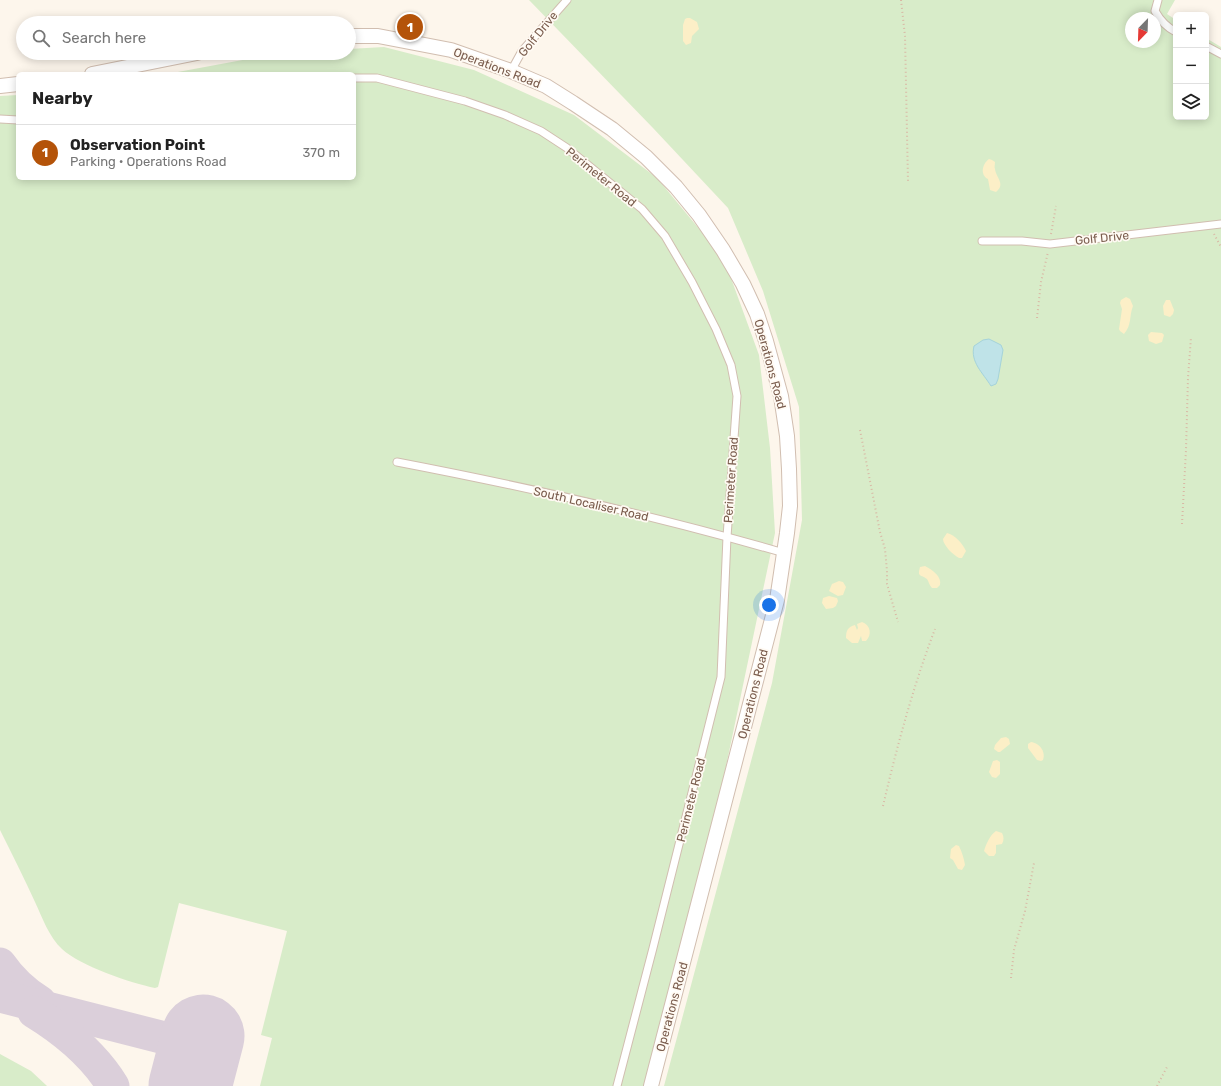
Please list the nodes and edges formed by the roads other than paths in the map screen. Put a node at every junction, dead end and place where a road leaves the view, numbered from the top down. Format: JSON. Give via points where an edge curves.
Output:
{"nodes":[{"id":1,"x":567,"y":0,"type":"edge"},
{"id":2,"x":1158,"y":0,"type":"edge"},
{"id":3,"x":1173,"y":31,"type":"edge"},
{"id":4,"x":356,"y":36,"type":"edge"},
{"id":5,"x":1209,"y":48,"type":"edge"},
{"id":6,"x":1221,"y":54,"type":"edge"},
{"id":7,"x":162,"y":60,"type":"edge"},
{"id":8,"x":511,"y":70,"type":"junction"},
{"id":9,"x":102,"y":72,"type":"edge"},
{"id":10,"x":356,"y":78,"type":"edge"},
{"id":11,"x":16,"y":84,"type":"edge"},
{"id":12,"x":0,"y":86,"type":"edge"},
{"id":13,"x":0,"y":119,"type":"edge"},
{"id":14,"x":16,"y":120,"type":"edge"},
{"id":15,"x":1221,"y":224,"type":"edge"},
{"id":16,"x":982,"y":241,"type":"dead end"},
{"id":17,"x":397,"y":462,"type":"dead end"},
{"id":18,"x":727,"y":537,"type":"junction"},
{"id":19,"x":784,"y":553,"type":"junction"},
{"id":20,"x":617,"y":1086,"type":"edge"},
{"id":21,"x":652,"y":1086,"type":"edge"}],
"edges":[{"from":1,"to":8,"type":"lane","name":"Golf Drive","via":[[522,51]]},
{"from":2,"to":3,"type":"lane","via":[[1155,10],[1160,20]]},
{"from":4,"to":8,"type":"street","name":"Operations Road","via":[[378,36],[451,50]]},
{"from":5,"to":6,"type":"lane"},
{"from":7,"to":9,"type":"street"},
{"from":8,"to":19,"type":"street","name":"Operations Road","via":[[546,86],[573,103],[612,129],[646,157],[699,215],[743,284],[757,314],[781,396],[787,436],[790,506]]},
{"from":10,"to":18,"type":"lane","name":"Perimeter Road","via":[[377,78],[465,101],[540,131],[567,148],[642,209],[665,236],[692,282],[732,365],[737,396]]},
{"from":11,"to":12,"type":"street"},
{"from":13,"to":14,"type":"lane"},
{"from":15,"to":16,"type":"lane","name":"Golf Drive","via":[[1050,244]]},
{"from":17,"to":18,"type":"lane","name":"South Localiser Road","via":[[495,481]]},
{"from":18,"to":19,"type":"lane","name":"South Localiser Road"},
{"from":18,"to":20,"type":"lane","name":"Perimeter Road","via":[[721,677]]},
{"from":19,"to":21,"type":"street","name":"Operations Road","via":[[777,600]]}]}
